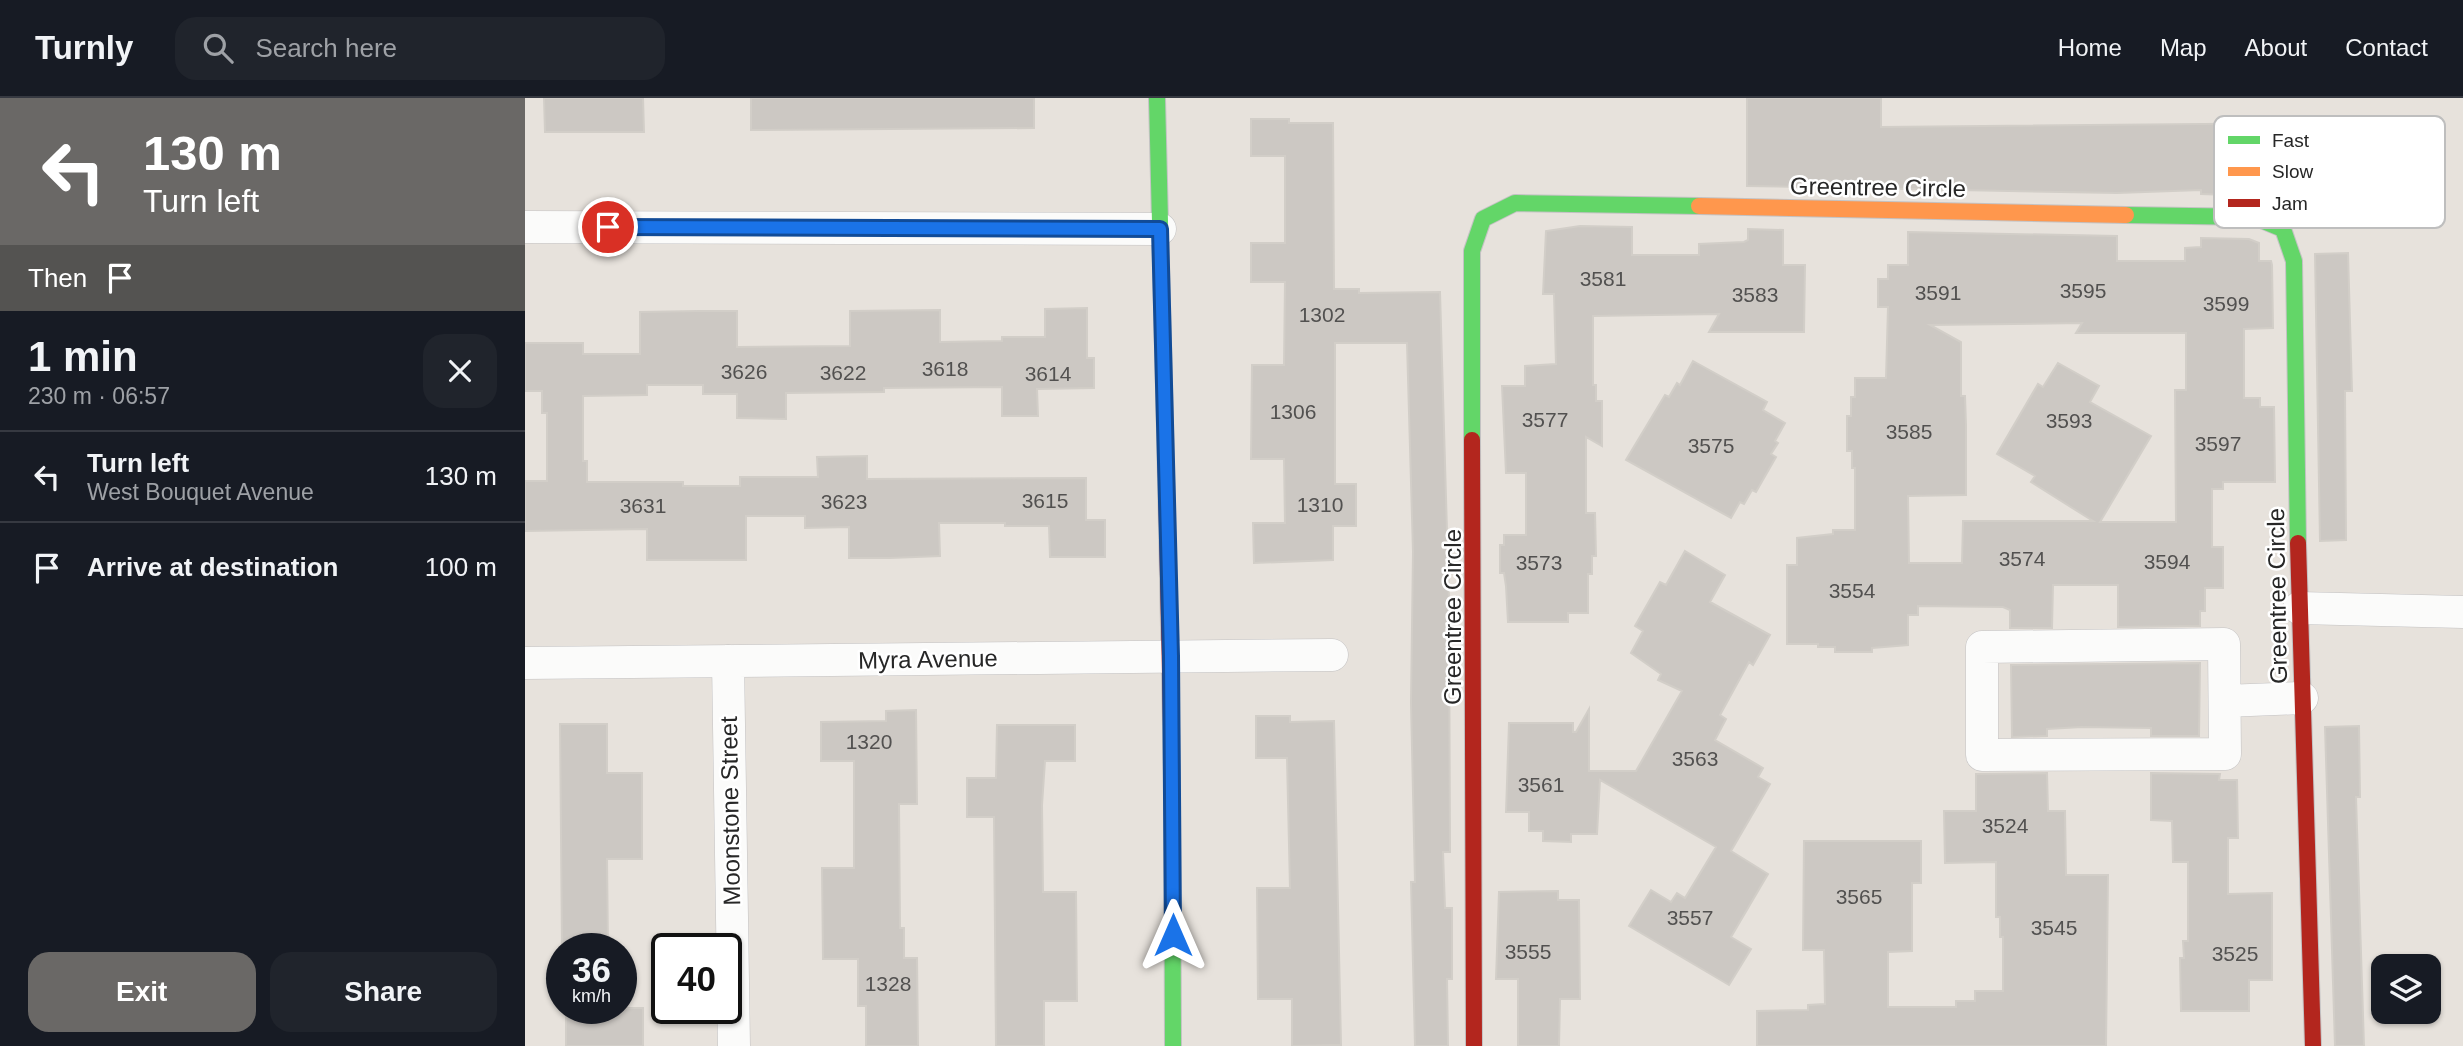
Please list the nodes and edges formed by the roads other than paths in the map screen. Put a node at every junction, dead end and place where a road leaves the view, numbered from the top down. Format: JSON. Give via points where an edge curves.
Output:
{"nodes":[{"id":1,"x":1157,"y":98,"type":"edge"},
{"id":2,"x":2214,"y":217,"type":"edge"},
{"id":3,"x":525,"y":227,"type":"edge"},
{"id":4,"x":2280,"y":228,"type":"edge"},
{"id":5,"x":1160,"y":229,"type":"junction"},
{"id":6,"x":2299,"y":608,"type":"junction"},
{"id":7,"x":2463,"y":612,"type":"edge"},
{"id":8,"x":1332,"y":655,"type":"dead end"},
{"id":9,"x":1171,"y":656,"type":"junction"},
{"id":10,"x":728,"y":661,"type":"junction"},
{"id":11,"x":525,"y":663,"type":"edge"},
{"id":12,"x":2302,"y":698,"type":"junction"},
{"id":13,"x":2225,"y":701,"type":"junction"},
{"id":14,"x":734,"y":1046,"type":"edge"},
{"id":15,"x":1173,"y":1046,"type":"edge"},
{"id":16,"x":1474,"y":1046,"type":"edge"},
{"id":17,"x":2313,"y":1046,"type":"edge"}],
"edges":[{"from":1,"to":5,"type":"street"},
{"from":2,"to":16,"type":"street","name":"Greentree Circle","via":[[1514,203],[1483,219],[1472,251]]},
{"from":3,"to":5,"type":"street"},
{"from":4,"to":6,"type":"street","name":"Greentree Circle","via":[[2294,261]]},
{"from":5,"to":9,"type":"street"},
{"from":6,"to":7,"type":"street"},
{"from":6,"to":12,"type":"street","name":"Greentree Circle"},
{"from":8,"to":9,"type":"street","name":"Myra Avenue"},
{"from":9,"to":10,"type":"street","name":"Myra Avenue"},
{"from":9,"to":15,"type":"street"},
{"from":10,"to":11,"type":"street","name":"Myra Avenue"},
{"from":10,"to":14,"type":"street","name":"Moonstone Street"},
{"from":12,"to":13,"type":"street"},
{"from":12,"to":17,"type":"street","name":"Greentree Circle"},
{"from":13,"to":13,"type":"street","via":[[2224,644],[1982,647],[1982,755],[2225,754]]}]}
